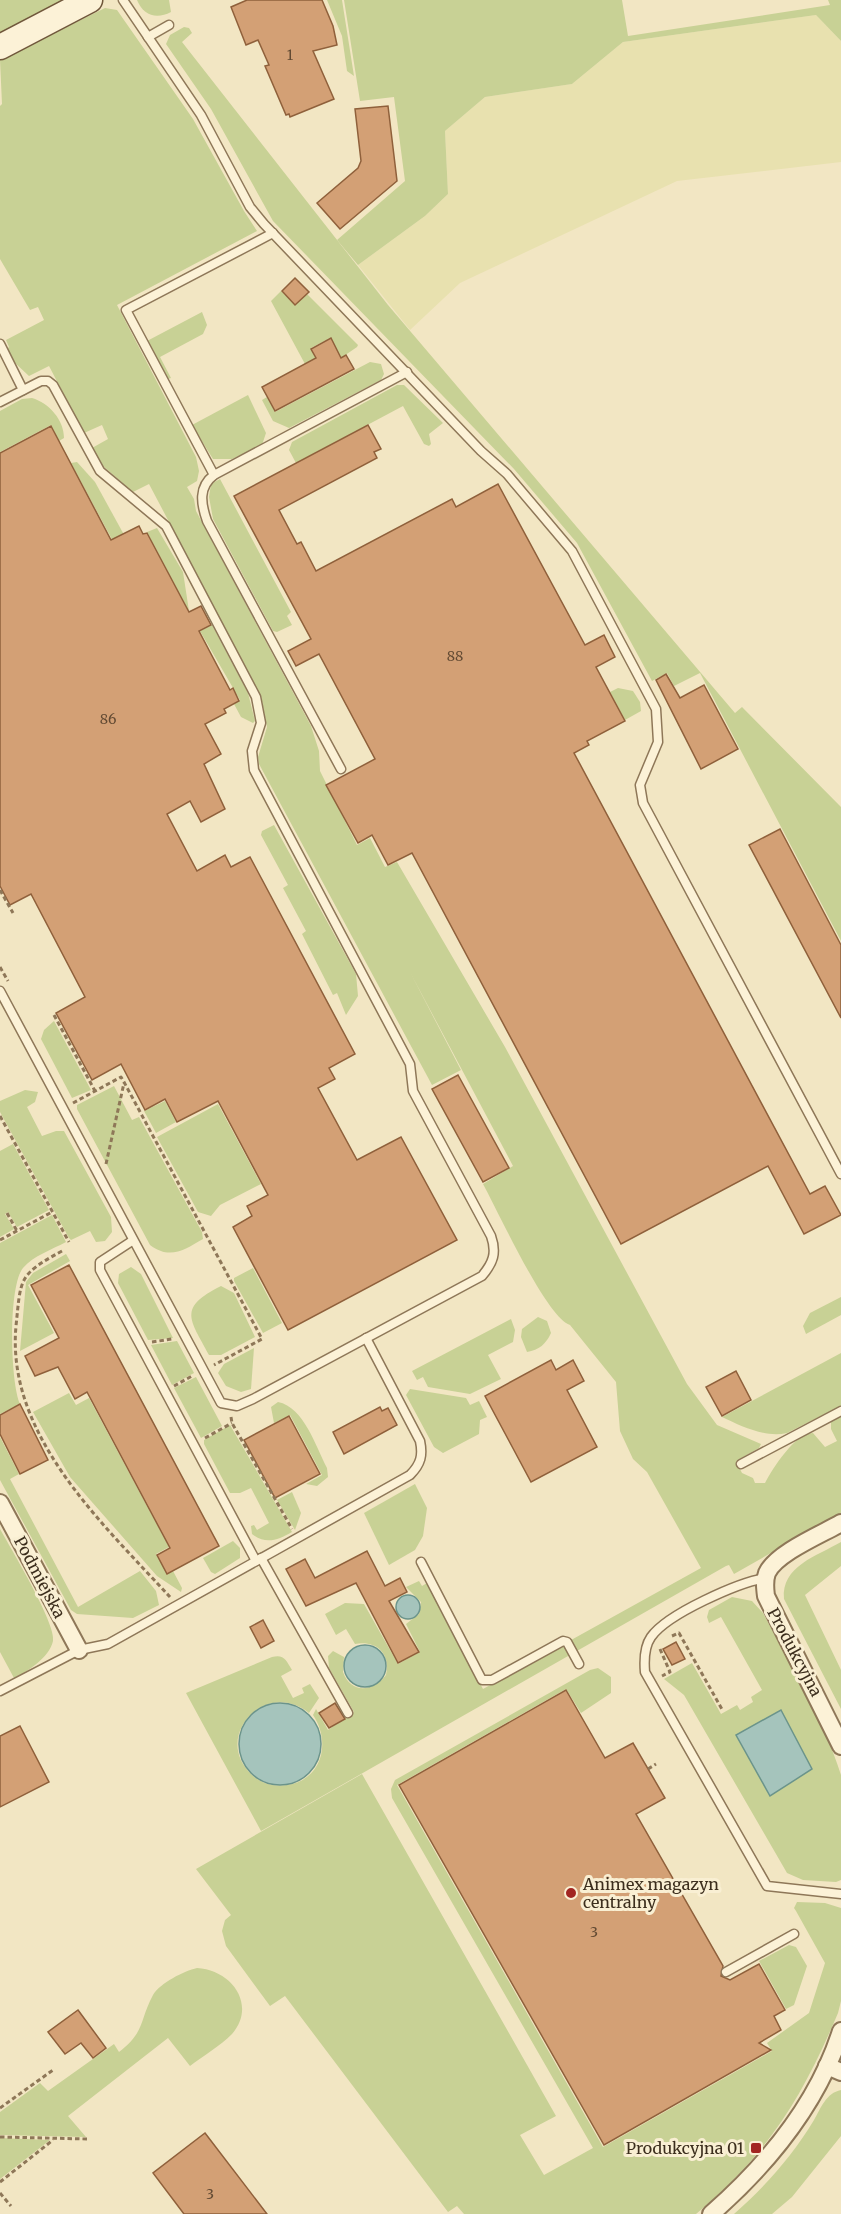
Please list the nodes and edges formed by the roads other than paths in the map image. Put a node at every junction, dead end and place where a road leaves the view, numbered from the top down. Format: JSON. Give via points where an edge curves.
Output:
{"nodes":[{"id":1,"x":90,"y":0,"type":"edge"},
{"id":2,"x":123,"y":0,"type":"edge"},
{"id":3,"x":169,"y":26,"type":"dead end"},
{"id":4,"x":147,"y":37,"type":"junction"},
{"id":5,"x":0,"y":47,"type":"edge"},
{"id":6,"x":273,"y":233,"type":"junction"},
{"id":7,"x":0,"y":344,"type":"edge"},
{"id":8,"x":407,"y":372,"type":"junction"},
{"id":9,"x":23,"y":390,"type":"junction"},
{"id":10,"x":0,"y":402,"type":"edge"},
{"id":11,"x":214,"y":475,"type":"junction"},
{"id":12,"x":341,"y":770,"type":"dead end"},
{"id":13,"x":0,"y":991,"type":"edge"},
{"id":14,"x":841,"y":1174,"type":"edge"},
{"id":15,"x":132,"y":1241,"type":"junction"},
{"id":16,"x":366,"y":1338,"type":"junction"},
{"id":17,"x":841,"y":1411,"type":"edge"},
{"id":18,"x":741,"y":1464,"type":"dead end"},
{"id":19,"x":0,"y":1503,"type":"edge"},
{"id":20,"x":841,"y":1523,"type":"edge"},
{"id":21,"x":258,"y":1560,"type":"junction"},
{"id":22,"x":421,"y":1562,"type":"dead end"},
{"id":23,"x":766,"y":1578,"type":"junction"},
{"id":24,"x":79,"y":1650,"type":"junction"},
{"id":25,"x":579,"y":1664,"type":"dead end"},
{"id":26,"x":0,"y":1691,"type":"edge"},
{"id":27,"x":348,"y":1713,"type":"dead end"},
{"id":28,"x":841,"y":1746,"type":"edge"},
{"id":29,"x":841,"y":1894,"type":"edge"},
{"id":30,"x":794,"y":1934,"type":"dead end"},
{"id":31,"x":726,"y":1972,"type":"dead end"},
{"id":32,"x":841,"y":2031,"type":"edge"},
{"id":33,"x":834,"y":2069,"type":"edge"},
{"id":34,"x":711,"y":2214,"type":"edge"}],
"edges":[{"from":1,"to":5,"type":"main road"},
{"from":2,"to":4,"type":"lane"},
{"from":3,"to":4,"type":"lane"},
{"from":4,"to":6,"type":"lane","via":[[201,115],[250,207]]},
{"from":6,"to":8,"type":"lane"},
{"from":6,"to":11,"type":"lane","via":[[126,310]]},
{"from":7,"to":9,"type":"lane"},
{"from":8,"to":11,"type":"lane"},
{"from":8,"to":14,"type":"lane","via":[[507,474],[579,563],[656,709],[658,742],[640,785],[643,803]]},
{"from":9,"to":10,"type":"lane"},
{"from":9,"to":16,"type":"lane","via":[[41,381],[53,385],[100,471],[166,526],[256,697],[261,723],[252,751],[254,770],[410,1064],[413,1091],[495,1246],[492,1264],[482,1276]]},
{"from":11,"to":12,"type":"lane","via":[[206,481],[201,498],[207,521]]},
{"from":13,"to":15,"type":"lane"},
{"from":15,"to":16,"type":"lane","via":[[216,1397],[230,1406],[253,1399]]},
{"from":15,"to":21,"type":"lane","via":[[105,1256],[100,1270]]},
{"from":16,"to":21,"type":"lane","via":[[420,1441],[421,1460],[410,1475]]},
{"from":17,"to":18,"type":"lane"},
{"from":19,"to":24,"type":"street","name":"Podmiejska"},
{"from":20,"to":23,"type":"street","via":[[782,1557],[772,1565]]},
{"from":21,"to":24,"type":"lane","via":[[108,1644]]},
{"from":21,"to":27,"type":"lane"},
{"from":22,"to":25,"type":"lane","via":[[482,1680],[492,1680],[564,1641]]},
{"from":23,"to":28,"type":"street","name":"Produkcyjna","via":[[766,1596]]},
{"from":23,"to":29,"type":"lane","via":[[728,1589],[658,1629],[645,1648],[644,1661],[650,1682],[767,1886]]},
{"from":24,"to":26,"type":"lane"},
{"from":30,"to":31,"type":"lane"},
{"from":32,"to":33,"type":"street"},
{"from":33,"to":34,"type":"street","via":[[770,2155]]}]}
